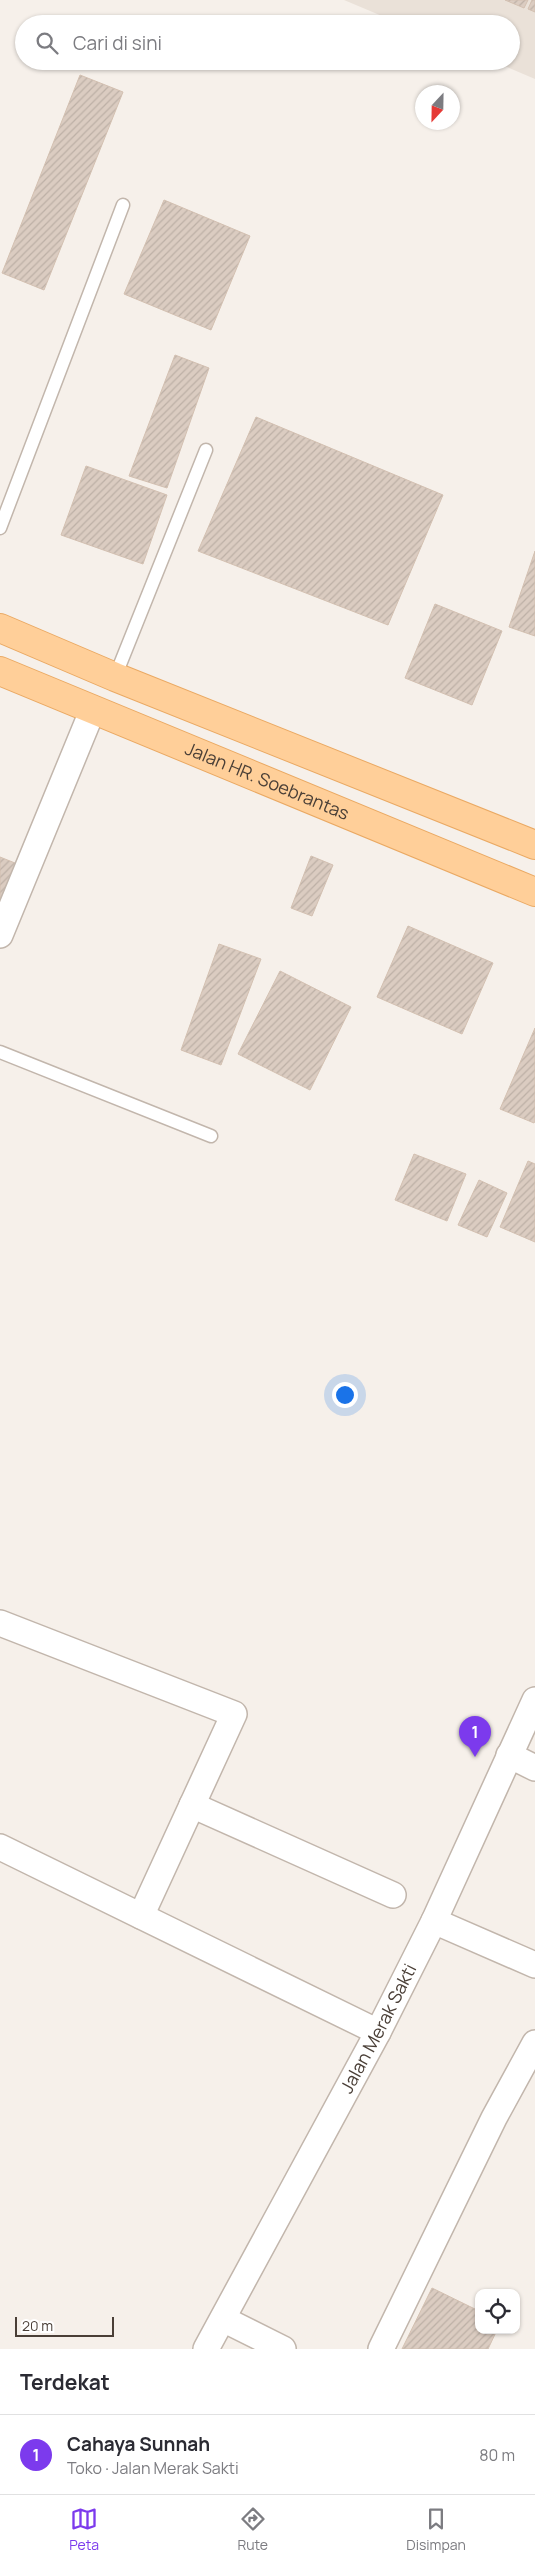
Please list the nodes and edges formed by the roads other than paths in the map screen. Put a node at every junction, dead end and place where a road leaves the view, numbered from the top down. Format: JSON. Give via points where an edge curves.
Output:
{"nodes":[{"id":1,"x":123,"y":205,"type":"dead end"},
{"id":2,"x":206,"y":450,"type":"dead end"},
{"id":3,"x":0,"y":528,"type":"edge"},
{"id":4,"x":0,"y":628,"type":"edge"},
{"id":5,"x":0,"y":670,"type":"edge"},
{"id":6,"x":115,"y":676,"type":"junction"},
{"id":7,"x":94,"y":709,"type":"junction"},
{"id":8,"x":535,"y":845,"type":"edge"},
{"id":9,"x":535,"y":892,"type":"edge"},
{"id":10,"x":0,"y":935,"type":"edge"},
{"id":11,"x":0,"y":1052,"type":"edge"},
{"id":12,"x":211,"y":1136,"type":"dead end"},
{"id":13,"x":0,"y":1623,"type":"edge"},
{"id":14,"x":535,"y":1700,"type":"edge"},
{"id":15,"x":510,"y":1755,"type":"junction"},
{"id":16,"x":535,"y":1768,"type":"edge"},
{"id":17,"x":192,"y":1805,"type":"junction"},
{"id":18,"x":0,"y":1847,"type":"edge"},
{"id":19,"x":394,"y":1895,"type":"dead end"},
{"id":20,"x":141,"y":1916,"type":"junction"},
{"id":21,"x":434,"y":1921,"type":"junction"},
{"id":22,"x":535,"y":1965,"type":"edge"},
{"id":23,"x":378,"y":2032,"type":"junction"},
{"id":24,"x":535,"y":2043,"type":"edge"},
{"id":25,"x":223,"y":2319,"type":"junction"},
{"id":26,"x":206,"y":2349,"type":"edge"},
{"id":27,"x":283,"y":2349,"type":"edge"},
{"id":28,"x":381,"y":2349,"type":"edge"}],
"edges":[{"from":1,"to":3,"type":"lane"},
{"from":2,"to":6,"type":"lane"},
{"from":4,"to":6,"type":"main road"},
{"from":5,"to":7,"type":"main road","name":"Jalan HR. Soebrantas"},
{"from":6,"to":8,"type":"main road"},
{"from":7,"to":9,"type":"main road","name":"Jalan HR. Soebrantas"},
{"from":7,"to":10,"type":"street"},
{"from":11,"to":12,"type":"lane"},
{"from":13,"to":17,"type":"street","via":[[234,1714]]},
{"from":14,"to":15,"type":"street","name":"Jalan Merak Sakti"},
{"from":15,"to":16,"type":"street"},
{"from":15,"to":21,"type":"street","name":"Jalan Merak Sakti"},
{"from":17,"to":19,"type":"street"},
{"from":17,"to":20,"type":"street"},
{"from":18,"to":20,"type":"street"},
{"from":20,"to":23,"type":"street"},
{"from":21,"to":22,"type":"street"},
{"from":21,"to":23,"type":"street","name":"Jalan Merak Sakti"},
{"from":23,"to":25,"type":"street","name":"Jalan Merak Sakti"},
{"from":24,"to":28,"type":"street","via":[[494,2118]]},
{"from":25,"to":26,"type":"street","name":"Jalan Merak Sakti"},
{"from":25,"to":27,"type":"street"}]}
